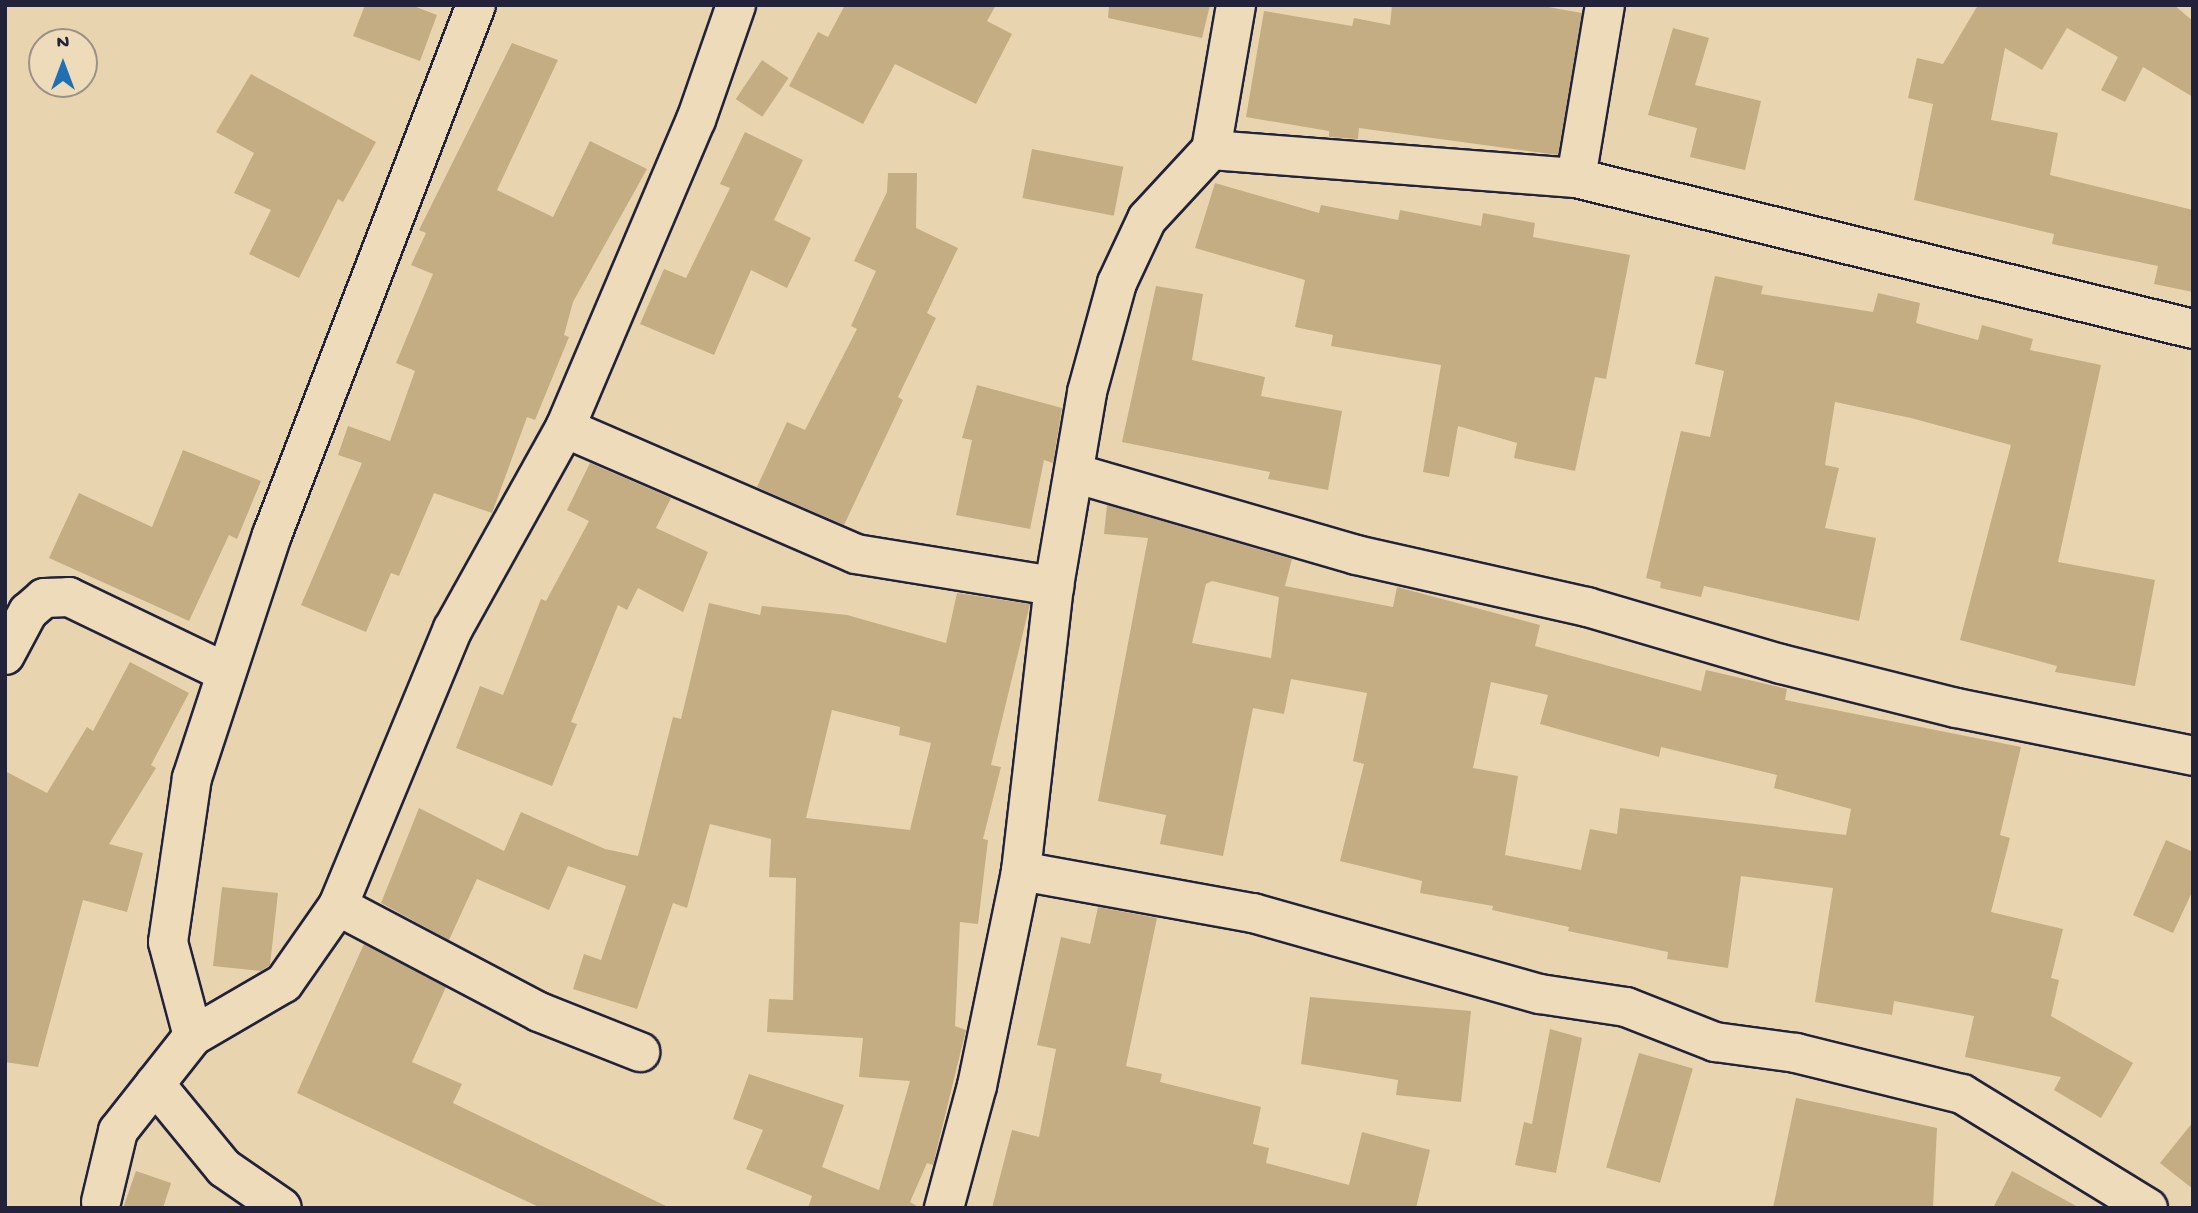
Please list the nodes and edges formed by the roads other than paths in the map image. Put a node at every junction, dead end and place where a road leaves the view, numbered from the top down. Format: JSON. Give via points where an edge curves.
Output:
{"nodes":[{"id":1,"x":477,"y":5,"type":"edge"},
{"id":2,"x":736,"y":5,"type":"edge"},
{"id":3,"x":1236,"y":5,"type":"edge"},
{"id":4,"x":1605,"y":5,"type":"edge"},
{"id":5,"x":1211,"y":150,"type":"junction"},
{"id":6,"x":1576,"y":178,"type":"junction"},
{"id":7,"x":2193,"y":329,"type":"edge"},
{"id":8,"x":565,"y":428,"type":"junction"},
{"id":9,"x":1074,"y":472,"type":"junction"},
{"id":10,"x":1054,"y":586,"type":"junction"},
{"id":11,"x":5,"y":655,"type":"edge"},
{"id":12,"x":223,"y":671,"type":"junction"},
{"id":13,"x":2193,"y":756,"type":"edge"},
{"id":14,"x":1021,"y":872,"type":"junction"},
{"id":15,"x":338,"y":906,"type":"junction"},
{"id":16,"x":193,"y":1036,"type":"junction"},
{"id":17,"x":640,"y":1052,"type":"dead end"},
{"id":18,"x":155,"y":1084,"type":"junction"},
{"id":19,"x":101,"y":1202,"type":"dead end"},
{"id":20,"x":282,"y":1208,"type":"edge"},
{"id":21,"x":944,"y":1208,"type":"edge"},
{"id":22,"x":2148,"y":1208,"type":"edge"}],
"edges":[{"from":1,"to":12,"type":"street"},
{"from":2,"to":8,"type":"street","via":[[696,120]]},
{"from":3,"to":5,"type":"street"},
{"from":4,"to":6,"type":"street"},
{"from":5,"to":6,"type":"street"},
{"from":5,"to":9,"type":"street","via":[[1147,219],[1117,283],[1087,392]]},
{"from":6,"to":7,"type":"street"},
{"from":8,"to":10,"type":"street","via":[[856,554]]},
{"from":8,"to":15,"type":"street","via":[[453,629]]},
{"from":9,"to":10,"type":"street"},
{"from":9,"to":13,"type":"street","via":[[1356,555],[1587,607],[1781,664],[1956,708]]},
{"from":10,"to":14,"type":"street"},
{"from":11,"to":12,"type":"street","via":[[28,612],[44,598],[69,597]]},
{"from":12,"to":16,"type":"street","via":[[192,778],[168,942]]},
{"from":14,"to":21,"type":"street","via":[[977,1086]]},
{"from":14,"to":22,"type":"street","via":[[1253,913],[1540,994],[1626,1007],[1715,1042],[1796,1053],[1962,1094]]},
{"from":15,"to":16,"type":"street","via":[[284,983]]},
{"from":15,"to":17,"type":"street","via":[[539,1012]]},
{"from":16,"to":18,"type":"street"},
{"from":18,"to":19,"type":"street","via":[[118,1131]]},
{"from":18,"to":20,"type":"street","via":[[224,1168]]}]}
